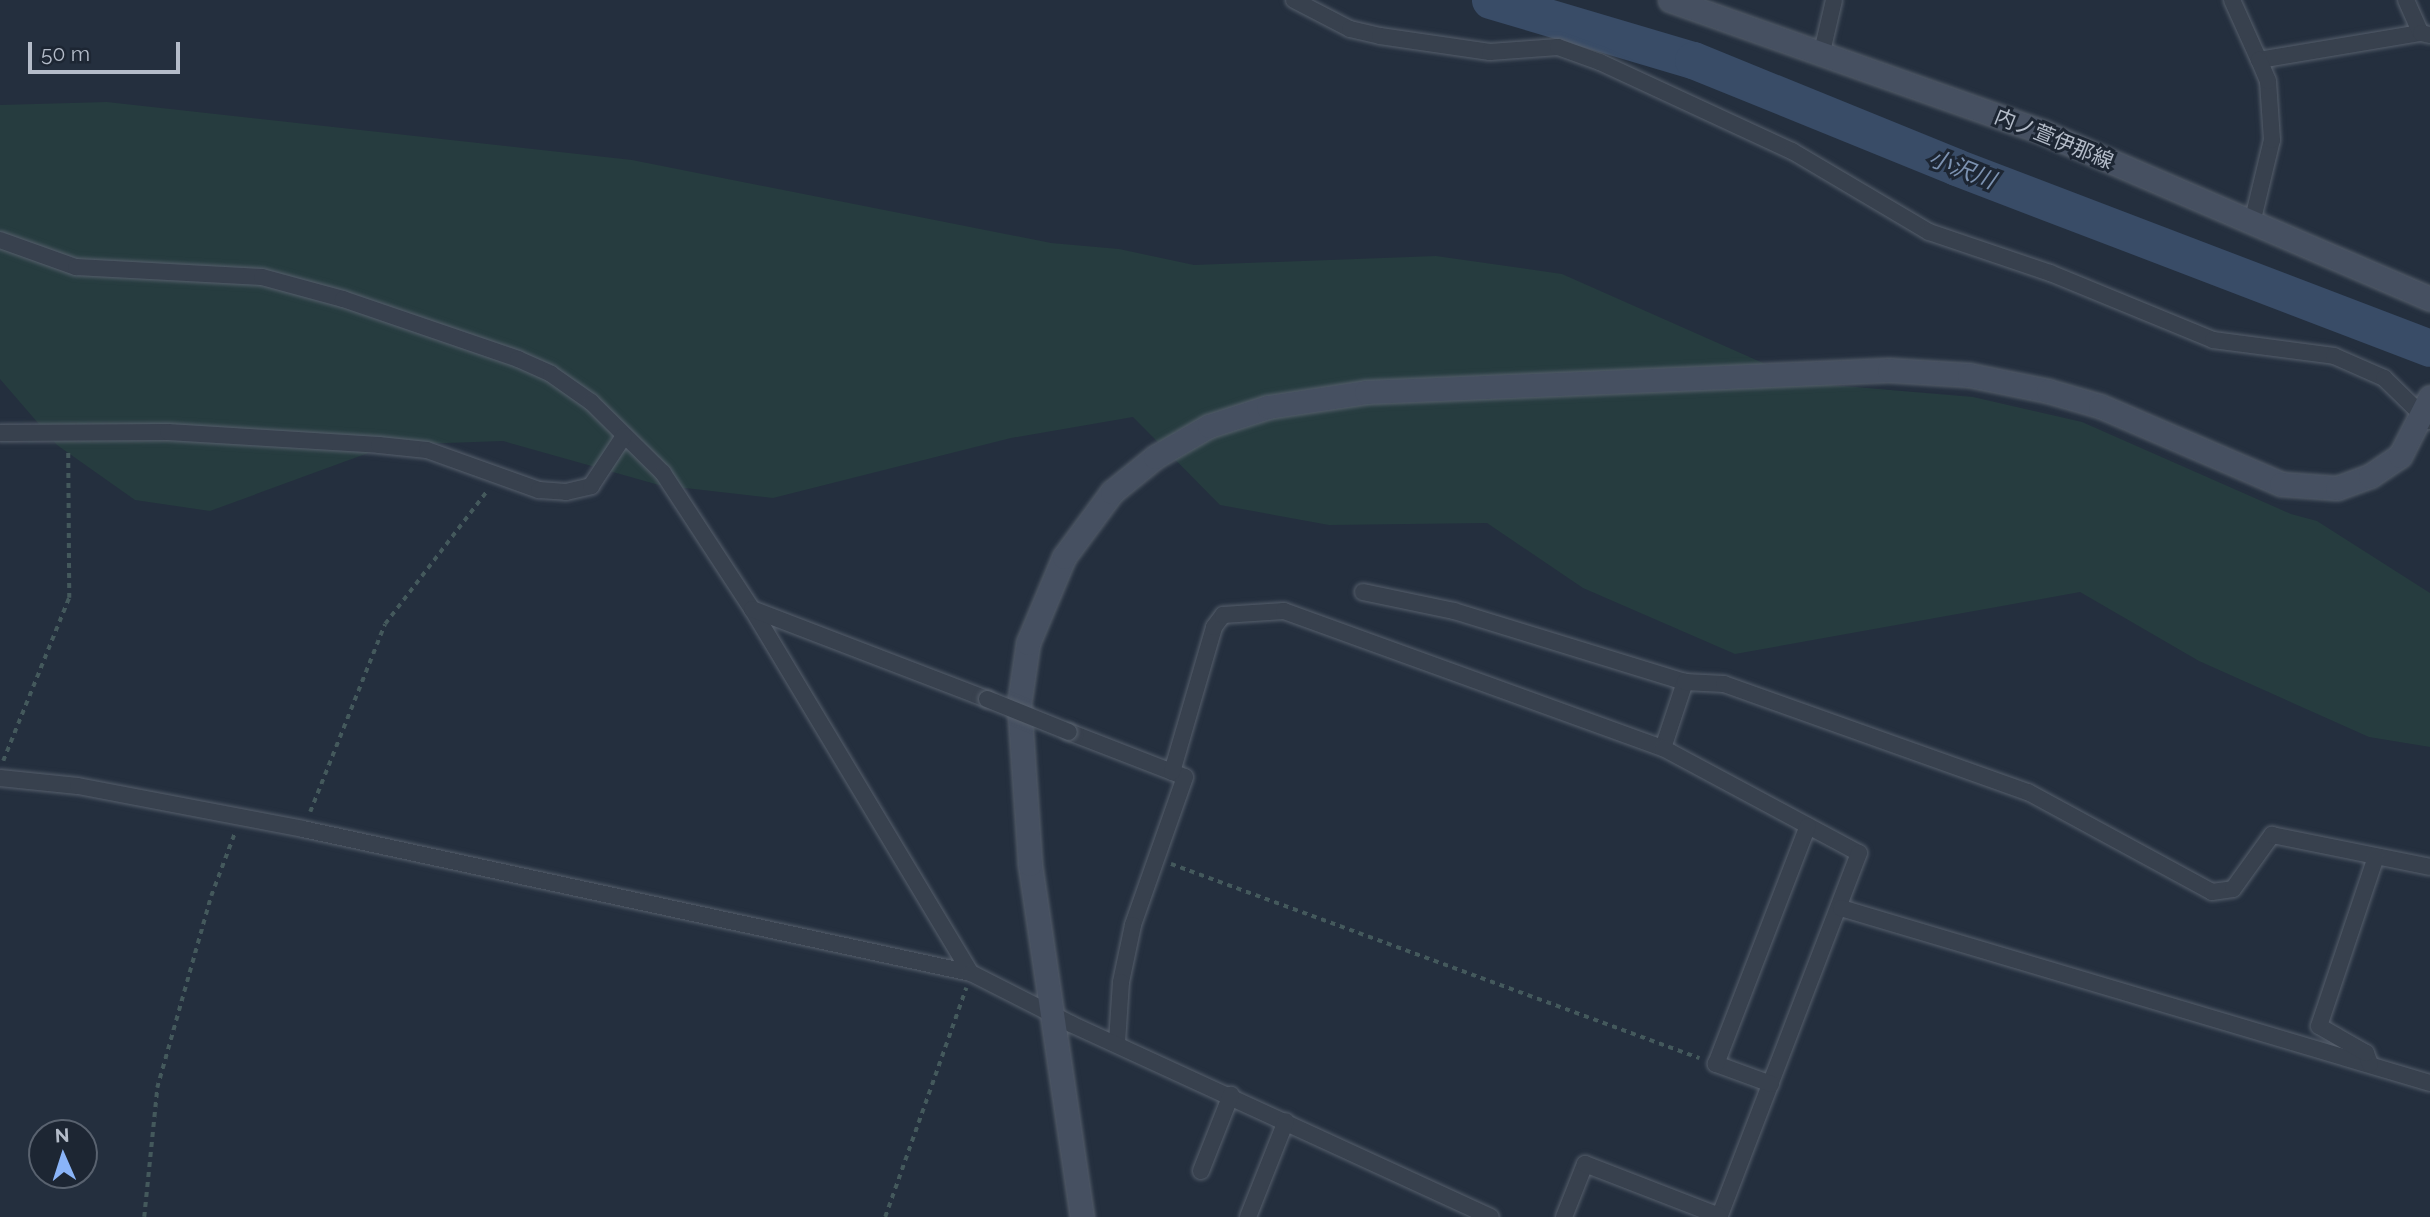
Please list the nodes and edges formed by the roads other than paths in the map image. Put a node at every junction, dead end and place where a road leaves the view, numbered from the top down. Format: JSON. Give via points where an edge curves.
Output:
{"nodes":[{"id":1,"x":1294,"y":0,"type":"edge"},
{"id":2,"x":1670,"y":0,"type":"edge"},
{"id":3,"x":1834,"y":0,"type":"edge"},
{"id":4,"x":2232,"y":0,"type":"edge"},
{"id":5,"x":2406,"y":0,"type":"edge"},
{"id":6,"x":2426,"y":34,"type":"edge"},
{"id":7,"x":1821,"y":56,"type":"junction"},
{"id":8,"x":2259,"y":60,"type":"junction"},
{"id":9,"x":2252,"y":223,"type":"junction"},
{"id":10,"x":0,"y":240,"type":"edge"},
{"id":11,"x":2430,"y":299,"type":"edge"},
{"id":12,"x":2430,"y":397,"type":"edge"},
{"id":13,"x":2425,"y":420,"type":"edge"},
{"id":14,"x":0,"y":433,"type":"edge"},
{"id":15,"x":625,"y":436,"type":"junction"},
{"id":16,"x":1363,"y":592,"type":"dead end"},
{"id":17,"x":752,"y":609,"type":"junction"},
{"id":18,"x":1685,"y":682,"type":"junction"},
{"id":19,"x":1663,"y":748,"type":"junction"},
{"id":20,"x":1172,"y":772,"type":"junction"},
{"id":21,"x":0,"y":778,"type":"edge"},
{"id":22,"x":1808,"y":826,"type":"junction"},
{"id":23,"x":2376,"y":857,"type":"junction"},
{"id":24,"x":2430,"y":867,"type":"edge"},
{"id":25,"x":1841,"y":908,"type":"junction"},
{"id":26,"x":971,"y":973,"type":"junction"},
{"id":27,"x":1054,"y":1016,"type":"junction"},
{"id":28,"x":1117,"y":1042,"type":"junction"},
{"id":29,"x":2370,"y":1064,"type":"junction"},
{"id":30,"x":2430,"y":1083,"type":"edge"},
{"id":31,"x":1772,"y":1084,"type":"junction"},
{"id":32,"x":1231,"y":1095,"type":"junction"},
{"id":33,"x":1286,"y":1121,"type":"junction"},
{"id":34,"x":1201,"y":1171,"type":"dead end"},
{"id":35,"x":1082,"y":1217,"type":"edge"},
{"id":36,"x":1248,"y":1217,"type":"edge"},
{"id":37,"x":1491,"y":1217,"type":"edge"},
{"id":38,"x":1563,"y":1217,"type":"edge"},
{"id":39,"x":1719,"y":1217,"type":"edge"}],
"edges":[{"from":1,"to":13,"type":"street","via":[[1350,29],[1380,37],[1490,52],[1535,45],[1558,47],[1600,62],[1792,151],[1929,232],[2050,273],[2203,337],[2334,356],[2384,379]]},
{"from":2,"to":7,"type":"street","name":"内ノ萱伊那線"},
{"from":3,"to":7,"type":"street"},
{"from":4,"to":8,"type":"street"},
{"from":5,"to":6,"type":"street"},
{"from":6,"to":8,"type":"street"},
{"from":7,"to":9,"type":"street","name":"内ノ萱伊那線","via":[[2045,133]]},
{"from":8,"to":9,"type":"street","via":[[2268,81],[2272,140]]},
{"from":9,"to":11,"type":"street","name":"内ノ萱伊那線"},
{"from":10,"to":15,"type":"street","via":[[76,267],[262,277],[422,322],[551,374],[591,402]]},
{"from":12,"to":13,"type":"street"},
{"from":13,"to":27,"type":"street","via":[[2400,456],[2370,476],[2337,488],[2281,484],[2100,407],[2048,391],[1969,375],[1889,370],[1366,393],[1269,407],[1209,426],[1155,457],[1112,492],[1064,557],[1028,643],[1018,743],[1030,864]]},
{"from":14,"to":15,"type":"street","via":[[68,430],[379,444],[427,450],[539,490],[566,492],[591,486]]},
{"from":15,"to":17,"type":"street","via":[[663,473]]},
{"from":16,"to":18,"type":"street","via":[[1454,611]]},
{"from":17,"to":20,"type":"street","bridge":true},
{"from":17,"to":26,"type":"street"},
{"from":18,"to":19,"type":"street"},
{"from":18,"to":23,"type":"street","via":[[1724,684],[2028,792],[2213,892],[2233,889],[2273,835]]},
{"from":19,"to":20,"type":"street","via":[[1284,611],[1223,615],[1214,628]]},
{"from":19,"to":22,"type":"street"},
{"from":20,"to":28,"type":"street","via":[[1185,777],[1124,971]]},
{"from":21,"to":26,"type":"street","via":[[78,786],[303,829]]},
{"from":22,"to":25,"type":"street","via":[[1859,853]]},
{"from":22,"to":31,"type":"street","via":[[1716,1064]]},
{"from":23,"to":24,"type":"street"},
{"from":23,"to":29,"type":"street","via":[[2319,1026],[2366,1053]]},
{"from":25,"to":29,"type":"street"},
{"from":25,"to":31,"type":"street"},
{"from":26,"to":27,"type":"street"},
{"from":27,"to":28,"type":"street"},
{"from":27,"to":35,"type":"street"},
{"from":28,"to":32,"type":"street"},
{"from":29,"to":30,"type":"street"},
{"from":31,"to":39,"type":"street"},
{"from":32,"to":33,"type":"street"},
{"from":32,"to":34,"type":"street"},
{"from":33,"to":36,"type":"street"},
{"from":33,"to":37,"type":"street"},
{"from":38,"to":39,"type":"street","via":[[1585,1164]]}]}
